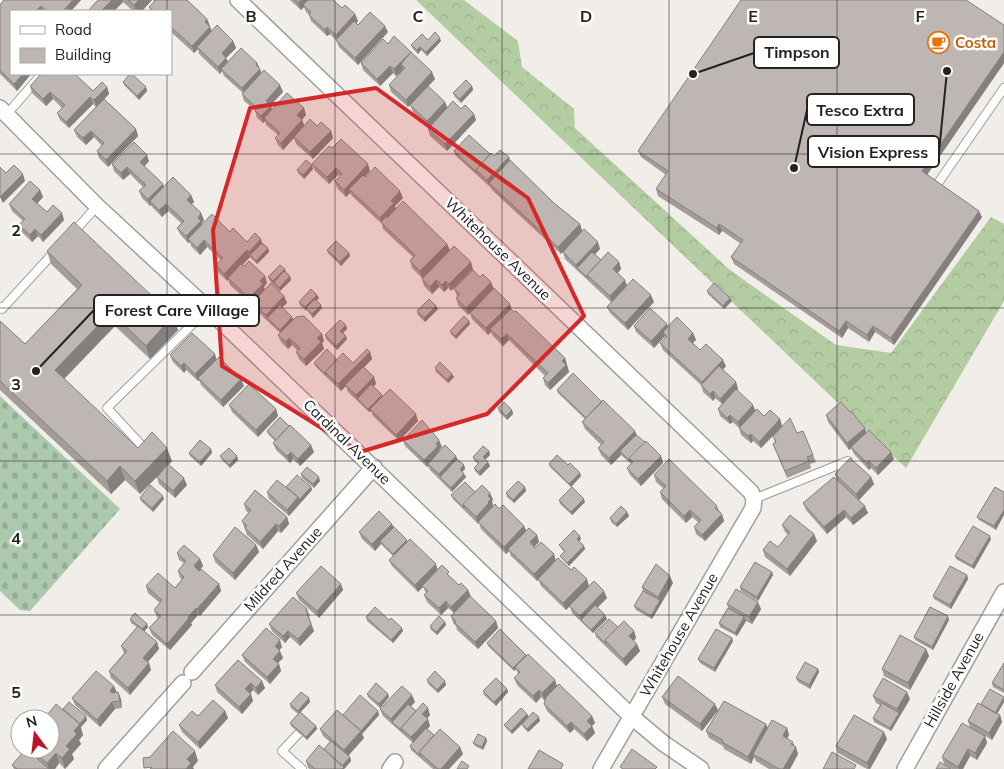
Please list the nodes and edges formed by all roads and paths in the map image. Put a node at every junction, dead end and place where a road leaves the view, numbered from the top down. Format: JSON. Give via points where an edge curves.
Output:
{"nodes":[{"id":1,"x":238,"y":0,"type":"edge"},
{"id":2,"x":41,"y":75,"type":"edge"},
{"id":3,"x":1004,"y":88,"type":"edge"},
{"id":4,"x":3,"y":111,"type":"edge"},
{"id":5,"x":936,"y":186,"type":"edge"},
{"id":6,"x":97,"y":206,"type":"junction"},
{"id":7,"x":67,"y":239,"type":"edge"},
{"id":8,"x":60,"y":246,"type":"edge"},
{"id":9,"x":0,"y":307,"type":"edge"},
{"id":10,"x":208,"y":309,"type":"junction"},
{"id":11,"x":143,"y":447,"type":"edge"},
{"id":12,"x":848,"y":461,"type":"edge"},
{"id":13,"x":374,"y":467,"type":"junction"},
{"id":14,"x":754,"y":499,"type":"junction"},
{"id":15,"x":1004,"y":592,"type":"edge"},
{"id":16,"x":632,"y":716,"type":"junction"},
{"id":17,"x":298,"y":734,"type":"edge"},
{"id":18,"x":106,"y":769,"type":"edge"},
{"id":19,"x":302,"y":769,"type":"edge"},
{"id":20,"x":601,"y":769,"type":"edge"},
{"id":21,"x":700,"y":769,"type":"edge"},
{"id":22,"x":905,"y":769,"type":"edge"}],
"edges":[{"from":1,"to":14,"type":"street","name":"Whitehouse Avenue","via":[[751,492]]},
{"from":2,"to":4,"type":"lane"},
{"from":3,"to":5,"type":"lane"},
{"from":4,"to":6,"type":"street","name":"Cardinal Avenue"},
{"from":6,"to":7,"type":"lane"},
{"from":6,"to":10,"type":"street","name":"Cardinal Avenue"},
{"from":8,"to":9,"type":"lane","via":[[2,309]]},
{"from":10,"to":11,"type":"lane","via":[[107,408]]},
{"from":10,"to":13,"type":"street","name":"Cardinal Avenue"},
{"from":12,"to":14,"type":"lane"},
{"from":13,"to":16,"type":"street","name":"Cardinal Avenue"},
{"from":13,"to":18,"type":"street","name":"Mildred Avenue"},
{"from":14,"to":16,"type":"street","name":"Whitehouse Avenue","via":[[753,508]]},
{"from":15,"to":22,"type":"street","name":"Hillside Avenue"},
{"from":16,"to":20,"type":"street","name":"Whitehouse Avenue"},
{"from":16,"to":21,"type":"street","name":"Cardinal Avenue"},
{"from":17,"to":19,"type":"lane","via":[[282,751]]}]}
